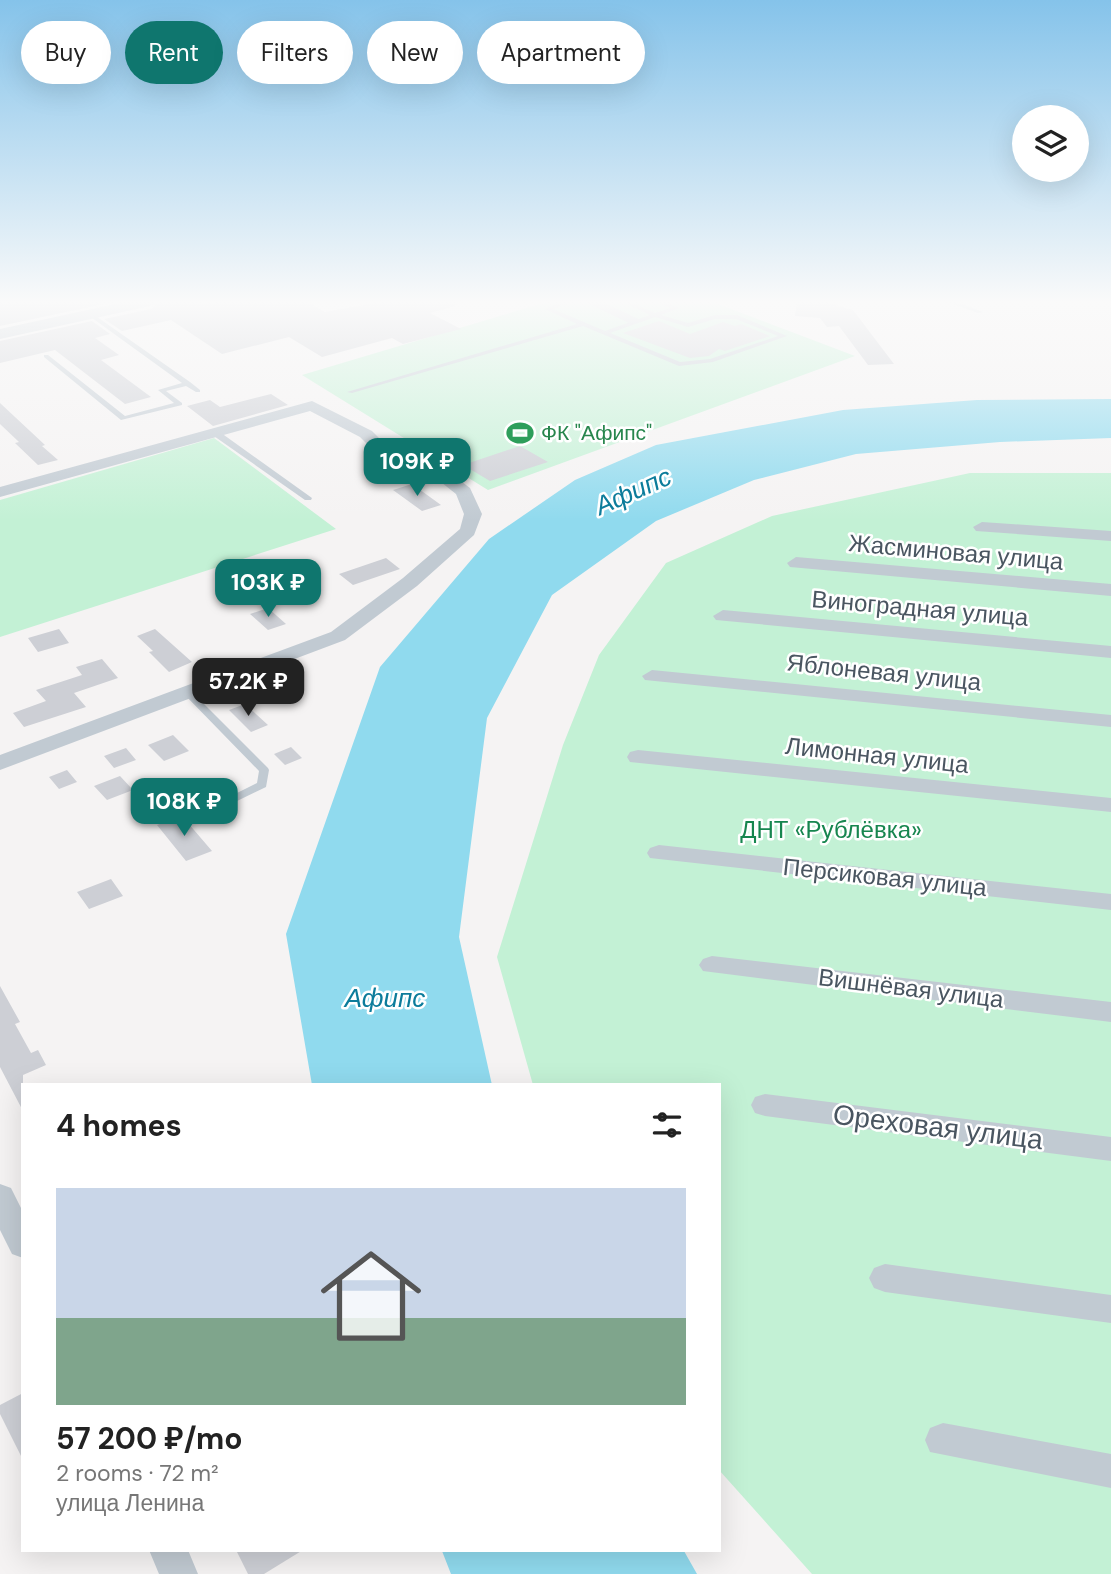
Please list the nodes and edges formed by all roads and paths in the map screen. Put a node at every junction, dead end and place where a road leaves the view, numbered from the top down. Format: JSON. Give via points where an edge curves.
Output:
{"nodes":[{"id":1,"x":69,"y":374,"type":"edge"},
{"id":2,"x":176,"y":374,"type":"edge"},
{"id":3,"x":410,"y":374,"type":"edge"},
{"id":4,"x":188,"y":383,"type":"junction"},
{"id":5,"x":198,"y":391,"type":"dead end"},
{"id":6,"x":350,"y":392,"type":"dead end"},
{"id":7,"x":214,"y":432,"type":"junction"},
{"id":8,"x":0,"y":472,"type":"edge"},
{"id":9,"x":8,"y":490,"type":"edge"},
{"id":10,"x":308,"y":498,"type":"dead end"},
{"id":11,"x":982,"y":527,"type":"dead end"},
{"id":12,"x":1111,"y":537,"type":"edge"},
{"id":13,"x":796,"y":563,"type":"dead end"},
{"id":14,"x":1111,"y":590,"type":"edge"},
{"id":15,"x":723,"y":616,"type":"dead end"},
{"id":16,"x":1111,"y":652,"type":"edge"},
{"id":17,"x":652,"y":676,"type":"dead end"},
{"id":18,"x":186,"y":691,"type":"junction"},
{"id":19,"x":1111,"y":721,"type":"edge"},
{"id":20,"x":638,"y":757,"type":"dead end"},
{"id":21,"x":0,"y":763,"type":"edge"},
{"id":22,"x":231,"y":800,"type":"dead end"},
{"id":23,"x":1111,"y":805,"type":"edge"},
{"id":24,"x":659,"y":853,"type":"dead end"},
{"id":25,"x":1111,"y":902,"type":"edge"},
{"id":26,"x":712,"y":965,"type":"dead end"},
{"id":27,"x":1111,"y":1012,"type":"edge"},
{"id":28,"x":765,"y":1105,"type":"dead end"},
{"id":29,"x":1111,"y":1149,"type":"edge"},
{"id":30,"x":0,"y":1197,"type":"edge"},
{"id":31,"x":21,"y":1241,"type":"edge"},
{"id":32,"x":885,"y":1278,"type":"dead end"},
{"id":33,"x":1111,"y":1309,"type":"edge"},
{"id":34,"x":943,"y":1440,"type":"dead end"},
{"id":35,"x":1111,"y":1471,"type":"edge"},
{"id":36,"x":168,"y":1552,"type":"edge"},
{"id":37,"x":179,"y":1574,"type":"edge"}],
"edges":[{"from":1,"to":4,"type":"lane","via":[[124,418],[180,404],[162,390]]},
{"from":2,"to":4,"type":"lane"},
{"from":3,"to":6,"type":"lane"},
{"from":4,"to":5,"type":"lane"},
{"from":7,"to":9,"type":"street"},
{"from":7,"to":10,"type":"lane"},
{"from":7,"to":18,"type":"street","via":[[312,406],[366,434],[383,451],[418,456],[464,492],[472,514],[468,531],[338,636]]},
{"from":8,"to":9,"type":"street"},
{"from":11,"to":12,"type":"street"},
{"from":13,"to":14,"type":"street","name":"Жасминовая улица"},
{"from":15,"to":16,"type":"street","name":"Виноградная улица"},
{"from":17,"to":19,"type":"street","name":"Яблоневая улица"},
{"from":18,"to":21,"type":"street"},
{"from":18,"to":22,"type":"lane","via":[[264,770],[262,785]]},
{"from":20,"to":23,"type":"street","name":"Лимонная улица"},
{"from":24,"to":25,"type":"street","name":"Персиковая улица"},
{"from":26,"to":27,"type":"street","name":"Вишнёвая улица"},
{"from":28,"to":29,"type":"street","name":"Ореховая улица"},
{"from":30,"to":31,"type":"street"},
{"from":32,"to":33,"type":"street"},
{"from":34,"to":35,"type":"street"},
{"from":36,"to":37,"type":"street"}]}
